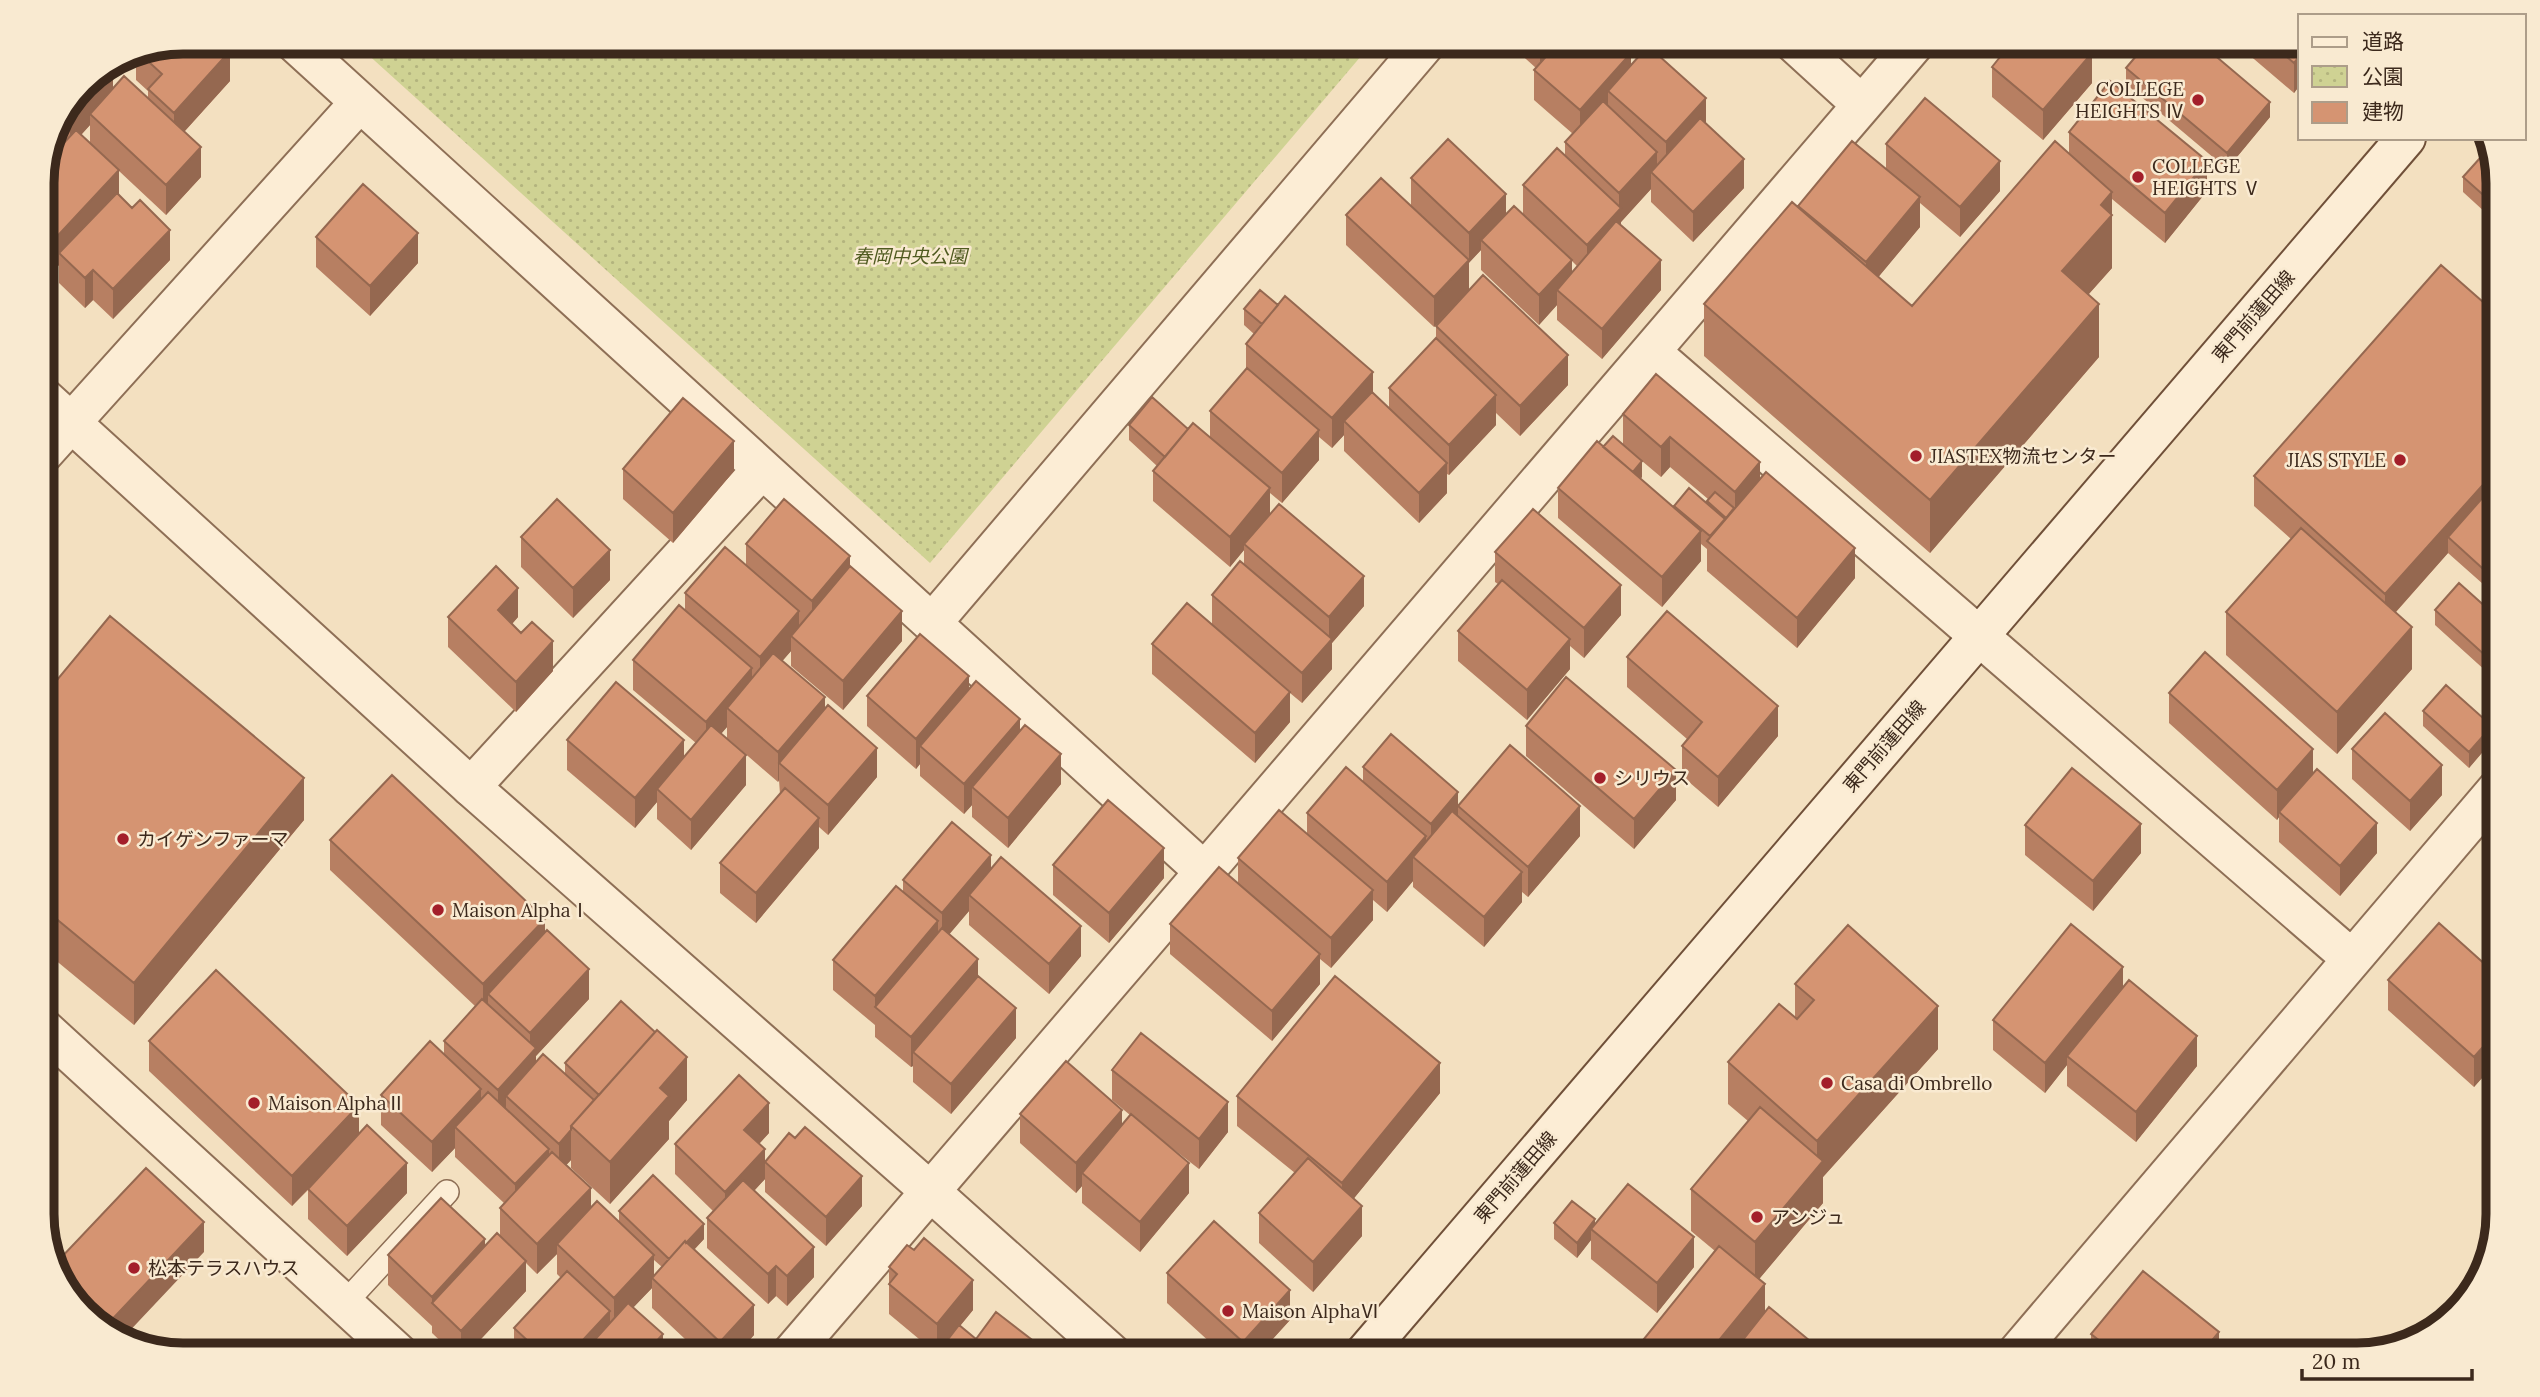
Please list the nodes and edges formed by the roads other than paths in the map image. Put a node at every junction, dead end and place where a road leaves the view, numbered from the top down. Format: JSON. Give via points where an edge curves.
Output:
{"nodes":[{"id":1,"x":1416,"y":54,"type":"edge"},
{"id":2,"x":1806,"y":54,"type":"edge"},
{"id":3,"x":1906,"y":54,"type":"edge"},
{"id":4,"x":307,"y":55,"type":"edge"},
{"id":5,"x":360,"y":102,"type":"junction"},
{"id":6,"x":1862,"y":105,"type":"junction"},
{"id":7,"x":2404,"y":140,"type":"edge"},
{"id":8,"x":1651,"y":352,"type":"junction"},
{"id":9,"x":55,"y":407,"type":"edge"},
{"id":10,"x":72,"y":422,"type":"junction"},
{"id":11,"x":55,"y":441,"type":"edge"},
{"id":12,"x":762,"y":469,"type":"junction"},
{"id":13,"x":932,"y":623,"type":"junction"},
{"id":14,"x":1978,"y":636,"type":"junction"},
{"id":15,"x":471,"y":787,"type":"junction"},
{"id":16,"x":2486,"y":803,"type":"edge"},
{"id":17,"x":1206,"y":873,"type":"junction"},
{"id":18,"x":2352,"y":959,"type":"junction"},
{"id":19,"x":55,"y":1039,"type":"edge"},
{"id":20,"x":447,"y":1192,"type":"dead end"},
{"id":21,"x":932,"y":1192,"type":"junction"},
{"id":22,"x":344,"y":1304,"type":"junction"},
{"id":23,"x":387,"y":1343,"type":"edge"},
{"id":24,"x":800,"y":1343,"type":"edge"},
{"id":25,"x":1099,"y":1343,"type":"edge"},
{"id":26,"x":1373,"y":1343,"type":"edge"},
{"id":27,"x":2025,"y":1343,"type":"edge"}],
"edges":[{"from":1,"to":13,"type":"street"},
{"from":2,"to":6,"type":"street"},
{"from":3,"to":6,"type":"street"},
{"from":4,"to":5,"type":"street"},
{"from":5,"to":10,"type":"street"},
{"from":5,"to":12,"type":"street"},
{"from":6,"to":8,"type":"street"},
{"from":7,"to":14,"type":"street","name":"東門前蓮田線"},
{"from":8,"to":14,"type":"street"},
{"from":8,"to":17,"type":"street"},
{"from":9,"to":10,"type":"street"},
{"from":10,"to":11,"type":"street"},
{"from":10,"to":15,"type":"street"},
{"from":12,"to":13,"type":"street"},
{"from":12,"to":15,"type":"street"},
{"from":13,"to":17,"type":"street"},
{"from":14,"to":18,"type":"street"},
{"from":14,"to":26,"type":"street","name":"東門前蓮田線"},
{"from":15,"to":21,"type":"street"},
{"from":16,"to":18,"type":"street"},
{"from":17,"to":21,"type":"street"},
{"from":18,"to":27,"type":"street"},
{"from":19,"to":22,"type":"street"},
{"from":20,"to":22,"type":"lane"},
{"from":21,"to":24,"type":"street"},
{"from":21,"to":25,"type":"street"},
{"from":22,"to":23,"type":"street"}]}
